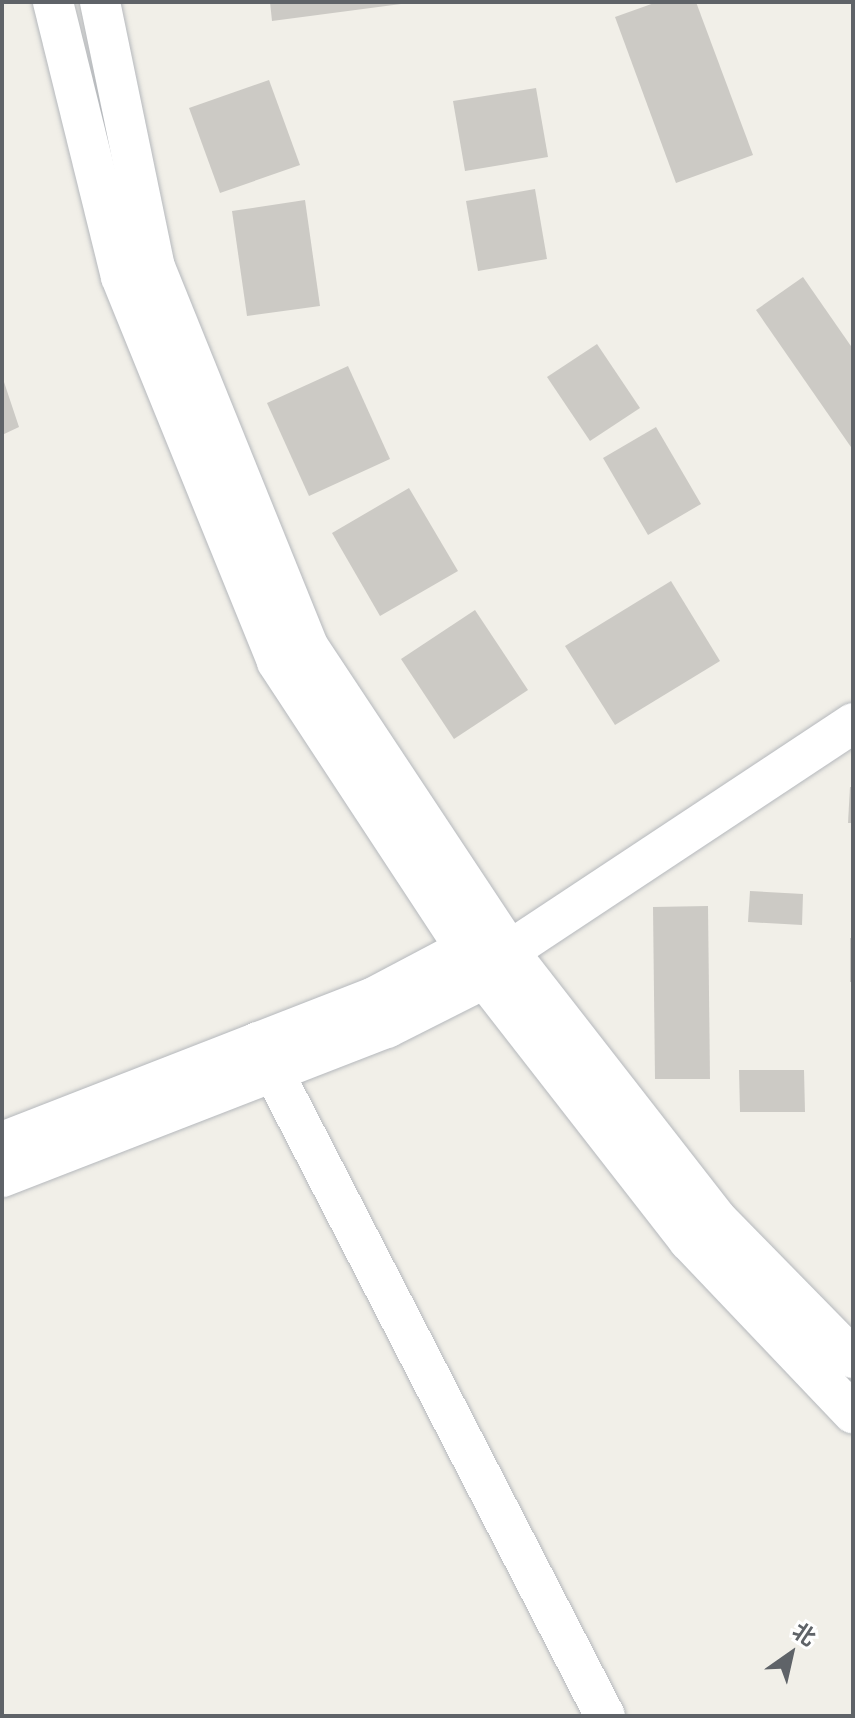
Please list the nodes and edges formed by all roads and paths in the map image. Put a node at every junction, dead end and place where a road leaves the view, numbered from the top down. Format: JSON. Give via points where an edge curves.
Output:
{"nodes":[{"id":1,"x":53,"y":2,"type":"edge"},
{"id":2,"x":100,"y":2,"type":"edge"},
{"id":3,"x":853,"y":723,"type":"edge"},
{"id":4,"x":495,"y":955,"type":"junction"},
{"id":5,"x":264,"y":1057,"type":"junction"},
{"id":6,"x":2,"y":1142,"type":"edge"},
{"id":7,"x":2,"y":1177,"type":"edge"},
{"id":8,"x":853,"y":1358,"type":"edge"},
{"id":9,"x":853,"y":1413,"type":"edge"},
{"id":10,"x":605,"y":1716,"type":"edge"}],
"edges":[{"from":1,"to":4,"type":"street","via":[[121,277],[277,662]]},
{"from":2,"to":4,"type":"street","via":[[155,267],[308,646]]},
{"from":3,"to":4,"type":"street"},
{"from":4,"to":5,"type":"street","via":[[372,998]]},
{"from":4,"to":8,"type":"street","via":[[716,1218]]},
{"from":4,"to":9,"type":"street","via":[[689,1241]]},
{"from":5,"to":6,"type":"street"},
{"from":5,"to":7,"type":"street"},
{"from":5,"to":10,"type":"street"}]}
